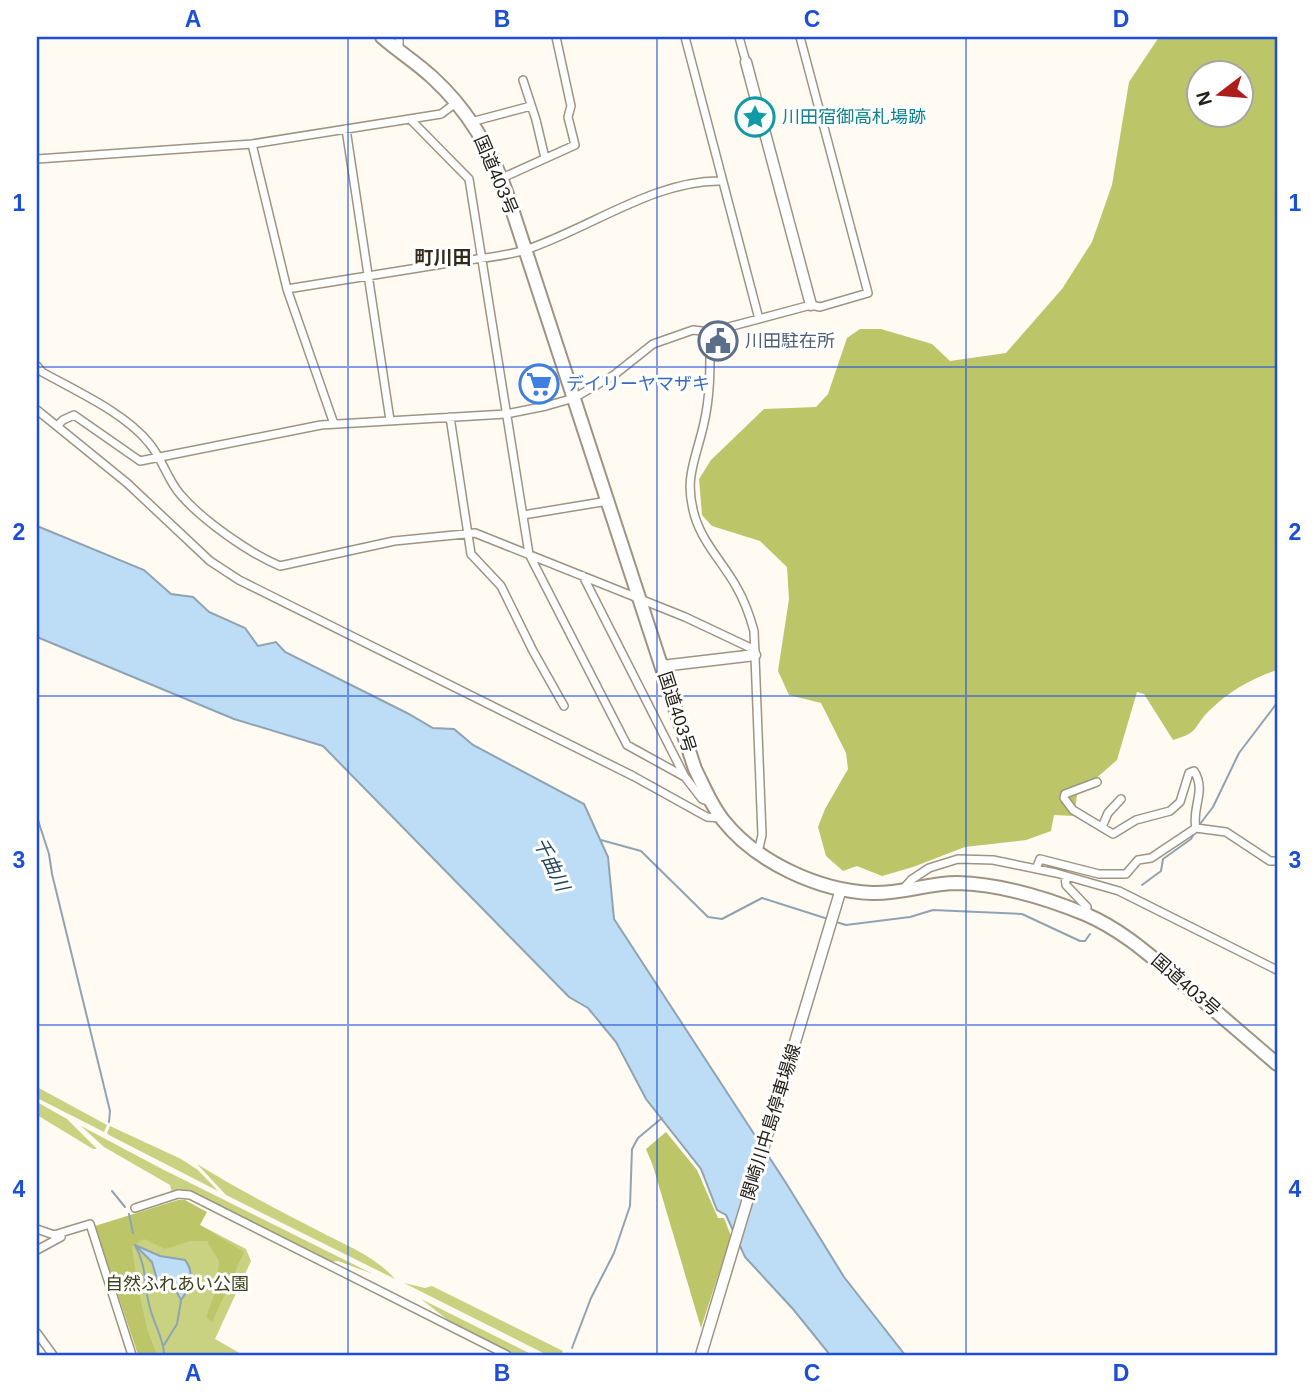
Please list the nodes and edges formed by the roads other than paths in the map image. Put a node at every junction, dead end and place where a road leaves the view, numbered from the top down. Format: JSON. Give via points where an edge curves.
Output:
{"nodes":[{"id":1,"x":382,"y":37,"type":"edge"},
{"id":2,"x":399,"y":37,"type":"edge"},
{"id":3,"x":556,"y":37,"type":"edge"},
{"id":4,"x":685,"y":37,"type":"edge"},
{"id":5,"x":739,"y":37,"type":"edge"},
{"id":6,"x":800,"y":37,"type":"edge"},
{"id":7,"x":399,"y":51,"type":"junction"},
{"id":8,"x":746,"y":62,"type":"joint"},
{"id":9,"x":523,"y":80,"type":"dead end"},
{"id":10,"x":457,"y":102,"type":"junction"},
{"id":11,"x":531,"y":106,"type":"junction"},
{"id":12,"x":411,"y":120,"type":"junction"},
{"id":13,"x":471,"y":122,"type":"junction"},
{"id":14,"x":346,"y":129,"type":"junction"},
{"id":15,"x":252,"y":144,"type":"junction"},
{"id":16,"x":545,"y":158,"type":"junction"},
{"id":17,"x":37,"y":159,"type":"edge"},
{"id":18,"x":502,"y":178,"type":"junction"},
{"id":19,"x":722,"y":181,"type":"junction"},
{"id":20,"x":526,"y":250,"type":"junction"},
{"id":21,"x":482,"y":257,"type":"junction"},
{"id":22,"x":369,"y":276,"type":"junction"},
{"id":23,"x":287,"y":289,"type":"junction"},
{"id":24,"x":811,"y":305,"type":"junction"},
{"id":25,"x":760,"y":319,"type":"junction"},
{"id":26,"x":710,"y":332,"type":"junction"},
{"id":27,"x":37,"y":366,"type":"edge"},
{"id":28,"x":574,"y":398,"type":"junction"},
{"id":29,"x":37,"y":410,"type":"edge"},
{"id":30,"x":506,"y":414,"type":"junction"},
{"id":31,"x":450,"y":417,"type":"junction"},
{"id":32,"x":390,"y":420,"type":"junction"},
{"id":33,"x":334,"y":424,"type":"junction"},
{"id":34,"x":57,"y":426,"type":"junction"},
{"id":35,"x":159,"y":458,"type":"junction"},
{"id":36,"x":609,"y":501,"type":"junction"},
{"id":37,"x":523,"y":515,"type":"junction"},
{"id":38,"x":467,"y":532,"type":"junction"},
{"id":39,"x":529,"y":554,"type":"junction"},
{"id":40,"x":583,"y":576,"type":"junction"},
{"id":41,"x":640,"y":598,"type":"junction"},
{"id":42,"x":755,"y":653,"type":"junction"},
{"id":43,"x":662,"y":666,"type":"junction"},
{"id":44,"x":564,"y":706,"type":"dead end"},
{"id":45,"x":685,"y":777,"type":"junction"},
{"id":46,"x":1097,"y":782,"type":"dead end"},
{"id":47,"x":1121,"y":799,"type":"dead end"},
{"id":48,"x":711,"y":802,"type":"junction"},
{"id":49,"x":721,"y":818,"type":"junction"},
{"id":50,"x":1102,"y":827,"type":"junction"},
{"id":51,"x":1196,"y":828,"type":"junction"},
{"id":52,"x":762,"y":837,"type":"junction"},
{"id":53,"x":741,"y":840,"type":"junction"},
{"id":54,"x":758,"y":852,"type":"junction"},
{"id":55,"x":1277,"y":861,"type":"edge"},
{"id":56,"x":1036,"y":869,"type":"junction"},
{"id":57,"x":1065,"y":876,"type":"junction"},
{"id":58,"x":901,"y":891,"type":"junction"},
{"id":59,"x":840,"y":894,"type":"junction"},
{"id":60,"x":1087,"y":915,"type":"junction"},
{"id":61,"x":1277,"y":970,"type":"edge"},
{"id":62,"x":1277,"y":1064,"type":"edge"},
{"id":63,"x":135,"y":1208,"type":"dead end"},
{"id":64,"x":37,"y":1228,"type":"edge"},
{"id":65,"x":78,"y":1228,"type":"junction"},
{"id":66,"x":37,"y":1250,"type":"edge"},
{"id":67,"x":37,"y":1333,"type":"edge"},
{"id":68,"x":53,"y":1355,"type":"edge"},
{"id":69,"x":132,"y":1355,"type":"edge"},
{"id":70,"x":508,"y":1355,"type":"edge"},
{"id":71,"x":701,"y":1355,"type":"edge"}],
"edges":[{"from":1,"to":7,"type":"highway","name":"国道403号"},
{"from":2,"to":7,"type":"street"},
{"from":3,"to":16,"type":"street","via":[[575,145]]},
{"from":4,"to":19,"type":"street"},
{"from":5,"to":8,"type":"street"},
{"from":6,"to":24,"type":"street","via":[[868,293],[820,307]]},
{"from":7,"to":10,"type":"highway","name":"国道403号"},
{"from":8,"to":24,"type":"main road"},
{"from":9,"to":11,"type":"street"},
{"from":10,"to":12,"type":"street","via":[[441,114]]},
{"from":10,"to":13,"type":"highway","name":"国道403号"},
{"from":11,"to":13,"type":"street"},
{"from":11,"to":16,"type":"street"},
{"from":12,"to":14,"type":"street"},
{"from":12,"to":21,"type":"street","via":[[469,179]]},
{"from":13,"to":18,"type":"highway","name":"国道403号"},
{"from":14,"to":15,"type":"street"},
{"from":14,"to":22,"type":"street"},
{"from":15,"to":17,"type":"street"},
{"from":15,"to":23,"type":"street"},
{"from":16,"to":18,"type":"street"},
{"from":18,"to":20,"type":"highway","name":"国道403号"},
{"from":19,"to":20,"type":"street","via":[[663,191]]},
{"from":19,"to":25,"type":"street"},
{"from":20,"to":21,"type":"street"},
{"from":20,"to":28,"type":"highway","name":"国道403号"},
{"from":21,"to":22,"type":"street"},
{"from":21,"to":30,"type":"street"},
{"from":22,"to":23,"type":"street"},
{"from":22,"to":32,"type":"street"},
{"from":23,"to":33,"type":"street"},
{"from":24,"to":25,"type":"street"},
{"from":25,"to":26,"type":"street"},
{"from":26,"to":28,"type":"street","via":[[693,330],[653,344],[614,375]]},
{"from":26,"to":42,"type":"street","via":[[708,401],[689,480],[702,536],[737,586],[749,614]]},
{"from":27,"to":35,"type":"street","via":[[124,420]]},
{"from":28,"to":30,"type":"street"},
{"from":28,"to":36,"type":"highway","name":"国道403号"},
{"from":29,"to":34,"type":"street"},
{"from":30,"to":31,"type":"street"},
{"from":30,"to":37,"type":"street"},
{"from":31,"to":32,"type":"street"},
{"from":31,"to":38,"type":"street"},
{"from":32,"to":33,"type":"street"},
{"from":33,"to":35,"type":"street"},
{"from":34,"to":35,"type":"street","via":[[74,415],[141,461]]},
{"from":34,"to":49,"type":"street","via":[[127,483],[210,561],[239,580],[707,817]]},
{"from":35,"to":38,"type":"street","via":[[180,494],[218,527],[263,559],[281,566],[394,541]]},
{"from":36,"to":37,"type":"street"},
{"from":36,"to":41,"type":"highway","name":"国道403号"},
{"from":37,"to":39,"type":"street"},
{"from":38,"to":39,"type":"street"},
{"from":38,"to":44,"type":"street","via":[[471,554],[501,586]]},
{"from":39,"to":40,"type":"street"},
{"from":39,"to":45,"type":"street","via":[[628,745]]},
{"from":40,"to":41,"type":"street"},
{"from":40,"to":45,"type":"street"},
{"from":41,"to":42,"type":"street"},
{"from":41,"to":43,"type":"highway","name":"国道403号"},
{"from":42,"to":43,"type":"main road"},
{"from":42,"to":52,"type":"street"},
{"from":43,"to":48,"type":"highway","name":"国道403号","via":[[695,769]]},
{"from":45,"to":48,"type":"street","via":[[702,799]]},
{"from":46,"to":50,"type":"street","via":[[1064,798],[1073,810]]},
{"from":47,"to":50,"type":"street"},
{"from":48,"to":49,"type":"highway","name":"国道403号"},
{"from":49,"to":53,"type":"highway","name":"国道403号"},
{"from":50,"to":51,"type":"street","via":[[1113,834],[1136,820],[1170,811],[1180,802],[1191,771],[1201,785]]},
{"from":51,"to":55,"type":"street","via":[[1226,832],[1269,861]]},
{"from":51,"to":56,"type":"street","via":[[1150,858],[1138,859],[1126,874],[1099,874],[1040,859]]},
{"from":52,"to":53,"type":"street"},
{"from":52,"to":54,"type":"street"},
{"from":53,"to":54,"type":"highway","name":"国道403号"},
{"from":54,"to":59,"type":"highway","name":"国道403号"},
{"from":56,"to":57,"type":"street"},
{"from":56,"to":58,"type":"street","via":[[958,859],[929,868]]},
{"from":57,"to":60,"type":"street","via":[[1066,885],[1087,907]]},
{"from":57,"to":61,"type":"street","via":[[1119,891]]},
{"from":58,"to":59,"type":"highway","name":"国道403号"},
{"from":58,"to":60,"type":"highway","name":"国道403号","via":[[953,883],[982,885]]},
{"from":59,"to":71,"type":"main road","name":"関崎川中島停車場線"},
{"from":60,"to":62,"type":"highway","name":"国道403号","via":[[1134,941]]},
{"from":63,"to":70,"type":"street","via":[[178,1194],[190,1195]]},
{"from":64,"to":65,"type":"street","via":[[54,1235]]},
{"from":65,"to":66,"type":"street"},
{"from":65,"to":69,"type":"street","via":[[90,1224]]},
{"from":67,"to":68,"type":"street"}]}
